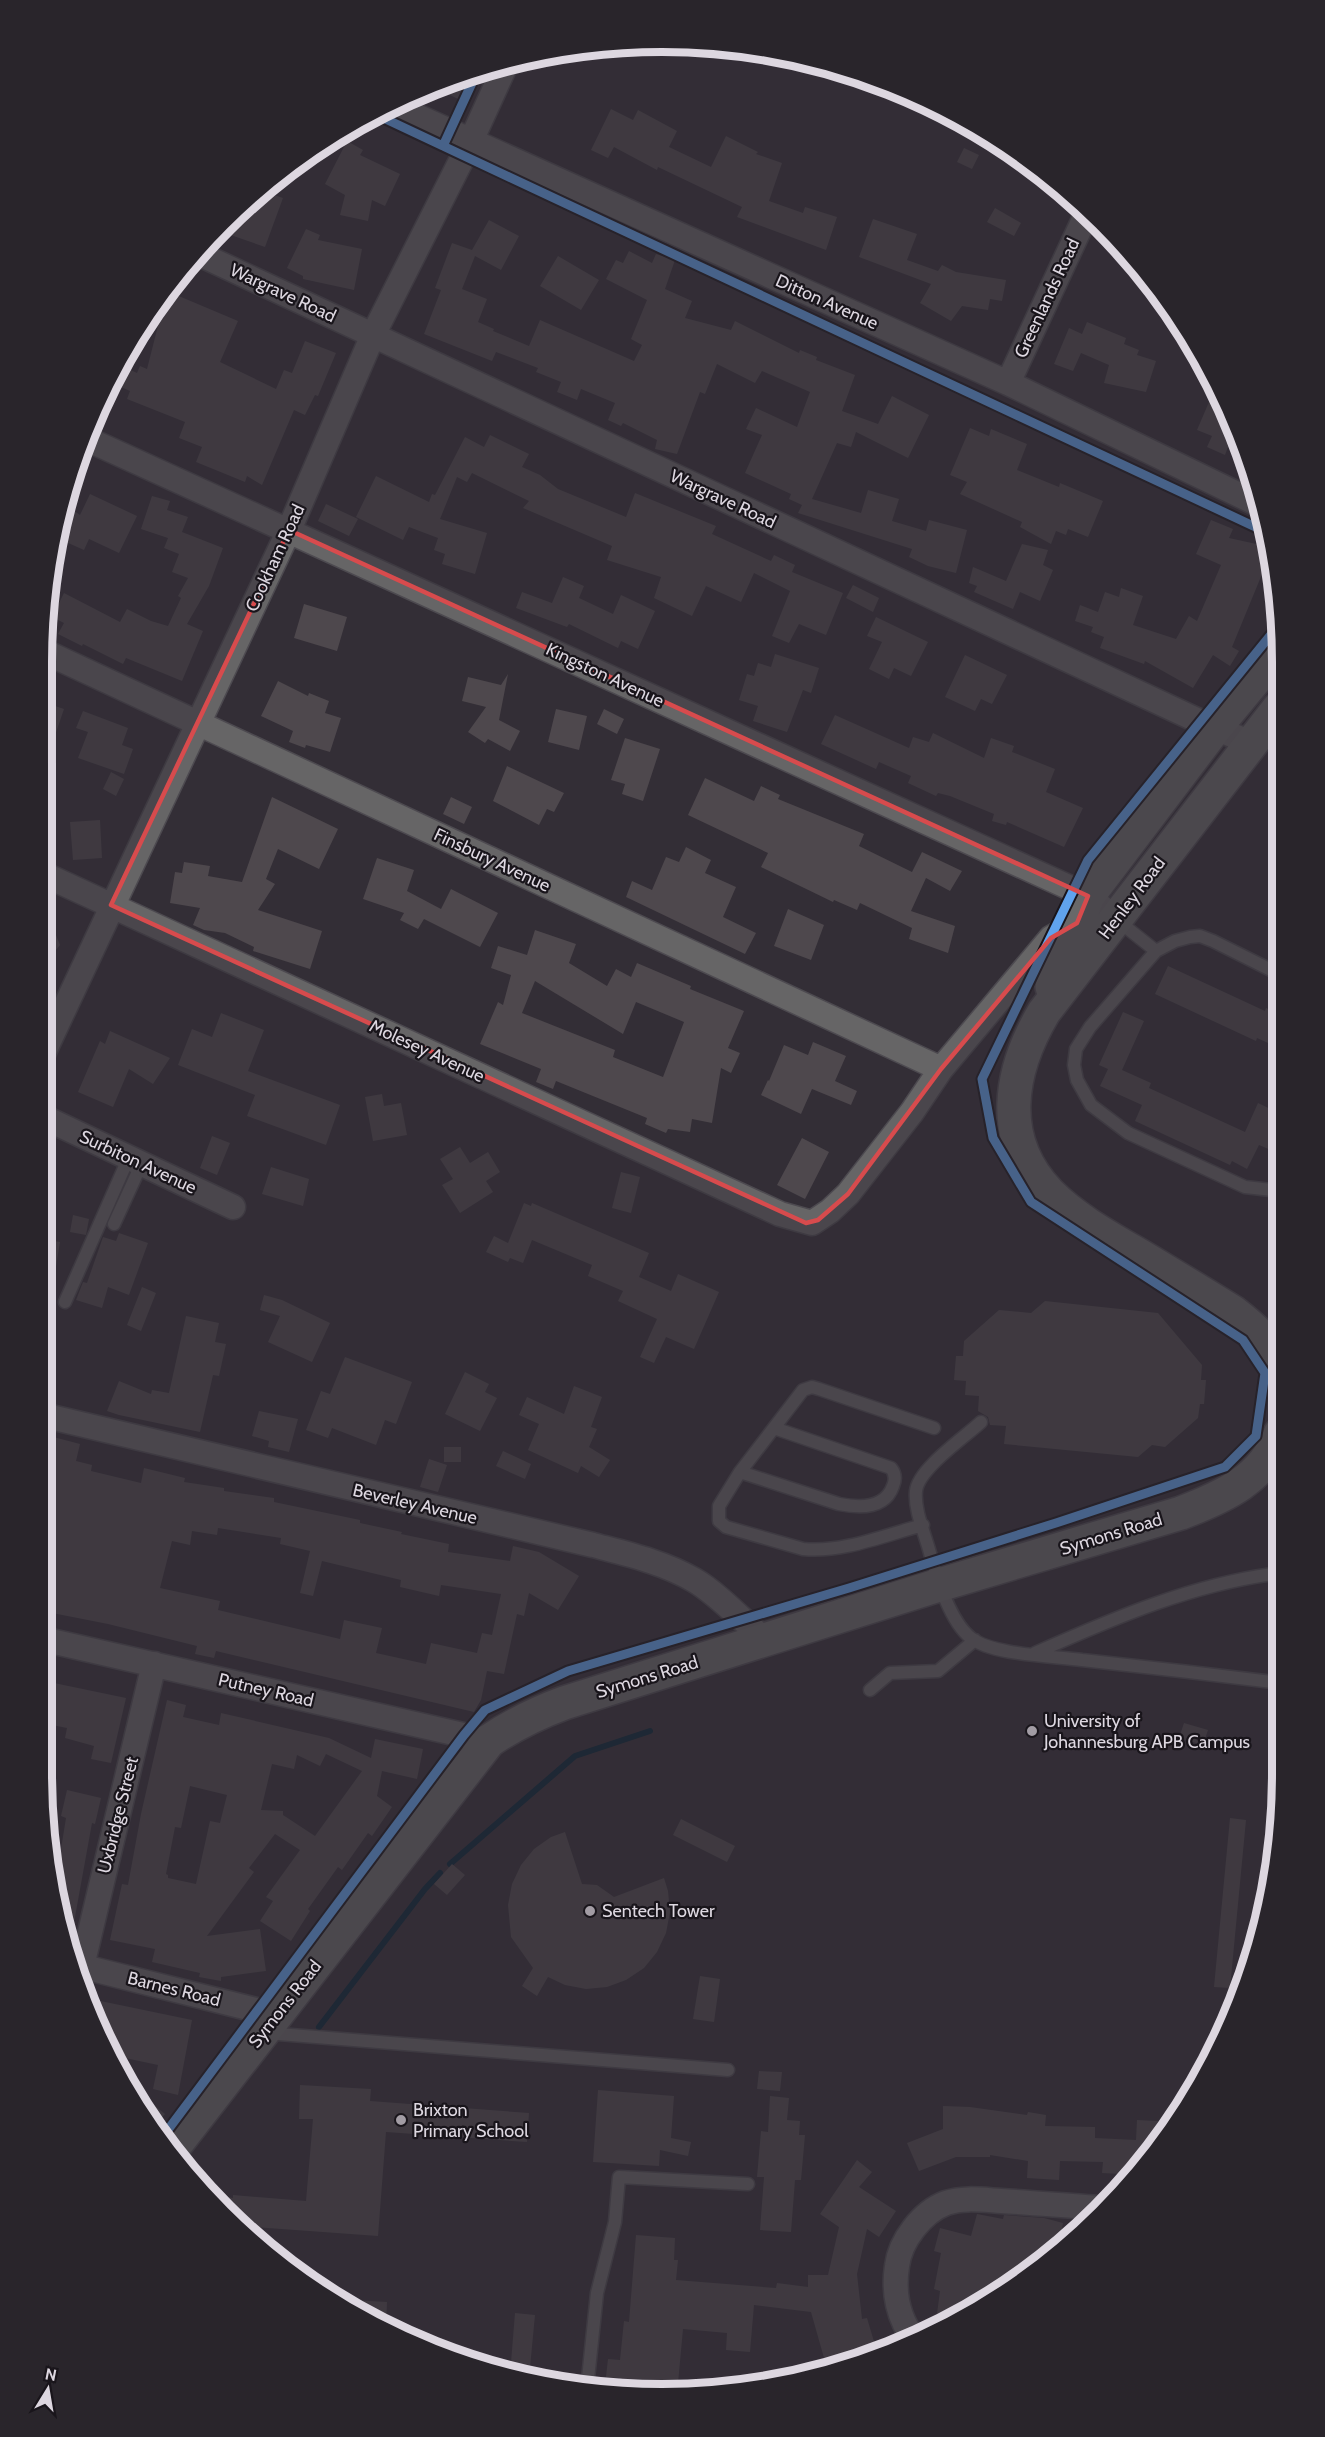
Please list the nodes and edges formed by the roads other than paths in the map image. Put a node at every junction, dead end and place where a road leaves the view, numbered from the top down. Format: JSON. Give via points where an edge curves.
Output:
{"nodes":[{"id":1,"x":501,"y":74,"type":"edge"},
{"id":2,"x":404,"y":110,"type":"edge"},
{"id":3,"x":471,"y":141,"type":"junction"},
{"id":4,"x":1083,"y":221,"type":"edge"},
{"id":5,"x":206,"y":257,"type":"edge"},
{"id":6,"x":373,"y":335,"type":"junction"},
{"id":7,"x":1008,"y":383,"type":"junction"},
{"id":8,"x":94,"y":442,"type":"edge"},
{"id":9,"x":1251,"y":502,"type":"edge"},
{"id":10,"x":288,"y":530,"type":"junction"},
{"id":11,"x":52,"y":655,"type":"edge"},
{"id":12,"x":1273,"y":658,"type":"edge"},
{"id":13,"x":1273,"y":715,"type":"edge"},
{"id":14,"x":198,"y":723,"type":"junction"},
{"id":15,"x":1215,"y":728,"type":"junction"},
{"id":16,"x":1251,"y":743,"type":"junction"},
{"id":17,"x":52,"y":878,"type":"edge"},
{"id":18,"x":111,"y":905,"type":"junction"},
{"id":19,"x":1082,"y":909,"type":"junction"},
{"id":20,"x":1116,"y":919,"type":"junction"},
{"id":21,"x":1156,"y":951,"type":"junction"},
{"id":22,"x":1273,"y":971,"type":"edge"},
{"id":23,"x":1044,"y":1012,"type":"junction"},
{"id":24,"x":52,"y":1034,"type":"edge"},
{"id":25,"x":941,"y":1069,"type":"junction"},
{"id":26,"x":52,"y":1121,"type":"edge"},
{"id":27,"x":135,"y":1160,"type":"junction"},
{"id":28,"x":1273,"y":1190,"type":"edge"},
{"id":29,"x":233,"y":1207,"type":"dead end"},
{"id":30,"x":812,"y":1223,"type":"joint"},
{"id":31,"x":114,"y":1224,"type":"dead end"},
{"id":32,"x":65,"y":1302,"type":"dead end"},
{"id":33,"x":1273,"y":1355,"type":"edge"},
{"id":34,"x":52,"y":1417,"type":"edge"},
{"id":35,"x":981,"y":1422,"type":"dead end"},
{"id":36,"x":774,"y":1428,"type":"junction"},
{"id":37,"x":934,"y":1428,"type":"dead end"},
{"id":38,"x":1273,"y":1447,"type":"edge"},
{"id":39,"x":740,"y":1472,"type":"junction"},
{"id":40,"x":923,"y":1525,"type":"junction"},
{"id":41,"x":1273,"y":1574,"type":"edge"},
{"id":42,"x":939,"y":1585,"type":"junction"},
{"id":43,"x":765,"y":1640,"type":"junction"},
{"id":44,"x":975,"y":1640,"type":"junction"},
{"id":45,"x":52,"y":1641,"type":"edge"},
{"id":46,"x":1033,"y":1654,"type":"junction"},
{"id":47,"x":154,"y":1664,"type":"junction"},
{"id":48,"x":1273,"y":1682,"type":"edge"},
{"id":49,"x":870,"y":1690,"type":"dead end"},
{"id":50,"x":489,"y":1741,"type":"junction"},
{"id":51,"x":80,"y":1954,"type":"edge"},
{"id":52,"x":84,"y":1967,"type":"edge"},
{"id":53,"x":269,"y":2024,"type":"junction"},
{"id":54,"x":728,"y":2070,"type":"dead end"},
{"id":55,"x":177,"y":2143,"type":"edge"},
{"id":56,"x":747,"y":2184,"type":"dead end"},
{"id":57,"x":1093,"y":2207,"type":"edge"},
{"id":58,"x":910,"y":2332,"type":"edge"},
{"id":59,"x":588,"y":2379,"type":"edge"}],
"edges":[{"from":1,"to":3,"type":"street","name":"Cookham Road"},
{"from":2,"to":3,"type":"street","name":"Ditton Avenue"},
{"from":3,"to":6,"type":"street","name":"Cookham Road"},
{"from":3,"to":7,"type":"street","name":"Ditton Avenue"},
{"from":4,"to":7,"type":"street","name":"Greenlands Road"},
{"from":5,"to":6,"type":"street","name":"Wargrave Road"},
{"from":6,"to":10,"type":"street","name":"Cookham Road"},
{"from":6,"to":15,"type":"street","name":"Wargrave Road"},
{"from":7,"to":9,"type":"street","name":"Ditton Avenue"},
{"from":8,"to":10,"type":"street","name":"Kingston Avenue"},
{"from":10,"to":14,"type":"street","name":"Cookham Road"},
{"from":10,"to":19,"type":"street","name":"Kingston Avenue"},
{"from":11,"to":14,"type":"street","name":"Finsbury Avenue"},
{"from":12,"to":15,"type":"main road","name":"Henley Road"},
{"from":13,"to":16,"type":"main road","name":"Henley Road"},
{"from":14,"to":18,"type":"street","name":"Cookham Road"},
{"from":14,"to":25,"type":"street","name":"Finsbury Avenue"},
{"from":15,"to":16,"type":"street","name":"Wargrave Road"},
{"from":15,"to":19,"type":"main road","name":"Henley Road"},
{"from":16,"to":20,"type":"main road","name":"Henley Road"},
{"from":17,"to":18,"type":"street","name":"Molesey Avenue"},
{"from":18,"to":24,"type":"street","name":"Cookham Road"},
{"from":18,"to":30,"type":"street","name":"Molesey Avenue","via":[[780,1214]]},
{"from":19,"to":20,"type":"street","name":"Kingston Avenue"},
{"from":19,"to":23,"type":"main road","name":"Henley Road"},
{"from":19,"to":25,"type":"street","name":"Henley Road","via":[[1051,938]]},
{"from":20,"to":21,"type":"lane"},
{"from":20,"to":23,"type":"main road","name":"Henley Road"},
{"from":21,"to":22,"type":"lane","via":[[1175,941],[1200,936]]},
{"from":21,"to":28,"type":"lane","via":[[1080,1042],[1074,1065],[1077,1080],[1091,1105],[1128,1133],[1245,1187]]},
{"from":23,"to":33,"type":"main road","via":[[1021,1058],[1013,1093],[1021,1148],[1038,1179],[1092,1228],[1252,1326]]},
{"from":25,"to":30,"type":"street","name":"Henley Road","via":[[848,1194]]},
{"from":26,"to":27,"type":"street","name":"Surbiton Avenue"},
{"from":27,"to":29,"type":"street","name":"Surbiton Avenue"},
{"from":27,"to":31,"type":"lane"},
{"from":27,"to":32,"type":"lane"},
{"from":34,"to":43,"type":"street","name":"Beverley Avenue","via":[[647,1560],[697,1581]]},
{"from":35,"to":40,"type":"lane","via":[[927,1470],[919,1482],[916,1491]]},
{"from":36,"to":37,"type":"lane","via":[[803,1390],[812,1387]]},
{"from":36,"to":39,"type":"lane"},
{"from":36,"to":39,"type":"lane","via":[[891,1467],[894,1483],[888,1496],[855,1508]]},
{"from":38,"to":42,"type":"main road","name":"Symons Road","via":[[1261,1468],[1214,1501]]},
{"from":39,"to":40,"type":"lane","via":[[719,1506],[719,1521],[726,1527],[816,1550]]},
{"from":40,"to":42,"type":"lane"},
{"from":41,"to":46,"type":"lane","via":[[1181,1595]]},
{"from":42,"to":43,"type":"main road","name":"Symons Road"},
{"from":42,"to":44,"type":"lane","via":[[957,1620]]},
{"from":43,"to":50,"type":"main road","name":"Symons Road","via":[[531,1715]]},
{"from":44,"to":46,"type":"lane","via":[[990,1648]]},
{"from":44,"to":49,"type":"lane","via":[[938,1671],[890,1673]]},
{"from":45,"to":47,"type":"street","name":"Putney Road"},
{"from":46,"to":48,"type":"lane"},
{"from":47,"to":50,"type":"street","name":"Putney Road"},
{"from":47,"to":51,"type":"street","name":"Uxbridge Street"},
{"from":50,"to":53,"type":"main road","name":"Symons Road"},
{"from":52,"to":53,"type":"street","name":"Barnes Road"},
{"from":53,"to":54,"type":"lane"},
{"from":53,"to":55,"type":"main road","name":"Symons Road"},
{"from":56,"to":59,"type":"lane","via":[[619,2177],[615,2222],[597,2293]]},
{"from":57,"to":58,"type":"street","via":[[970,2199],[946,2203],[924,2217],[898,2257],[895,2279],[903,2322]]}]}
